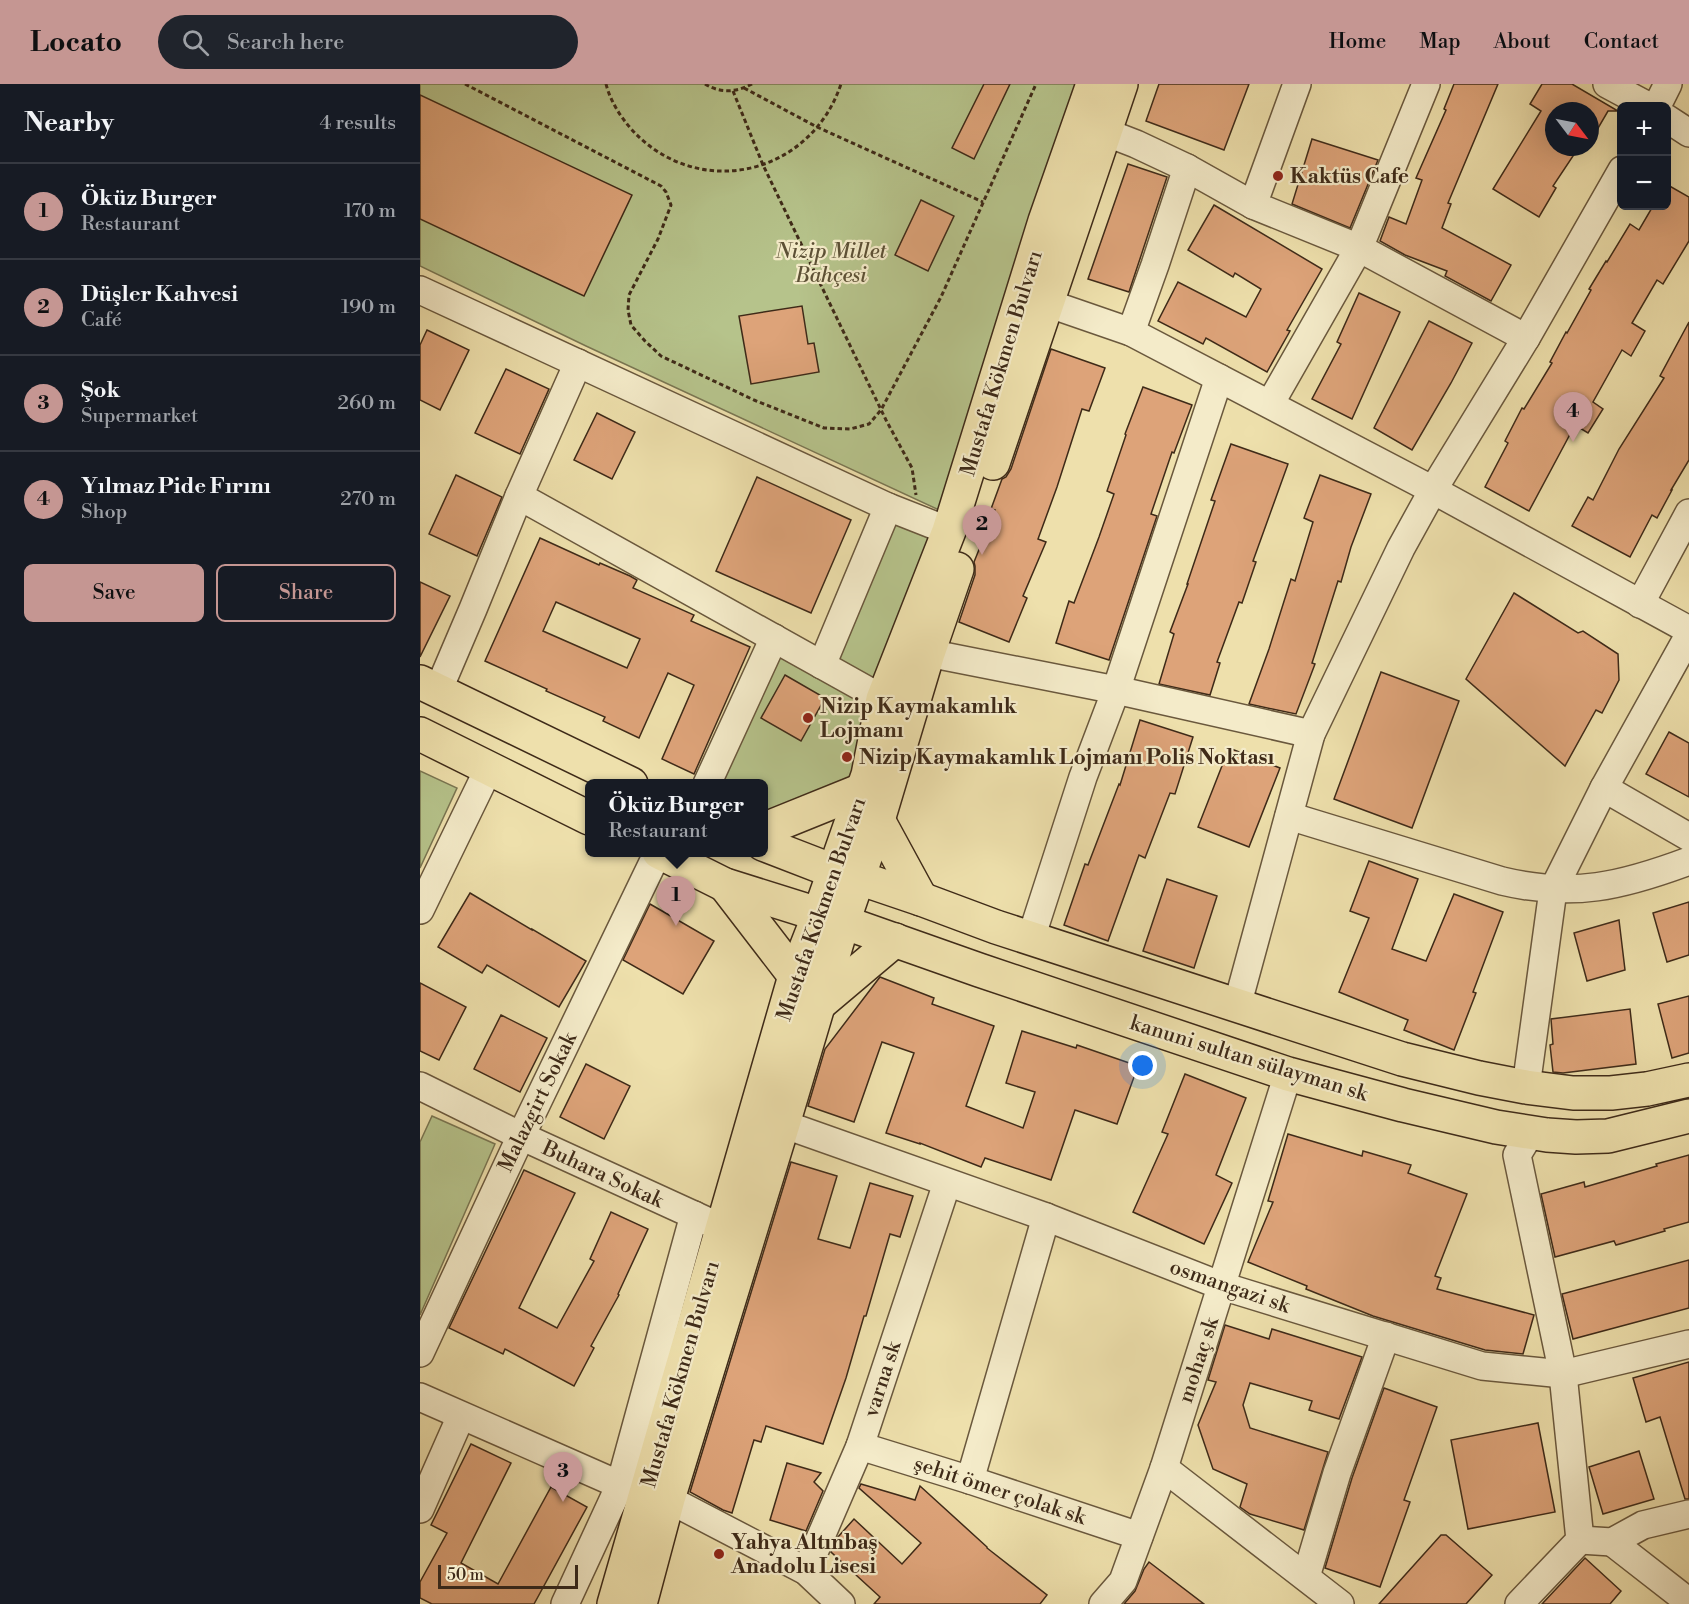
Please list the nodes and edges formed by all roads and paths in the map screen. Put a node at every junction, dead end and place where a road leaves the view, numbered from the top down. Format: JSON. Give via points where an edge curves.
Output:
{"nodes":[{"id":1,"x":465,"y":84,"type":"edge"},
{"id":2,"x":606,"y":84,"type":"edge"},
{"id":3,"x":705,"y":84,"type":"edge"},
{"id":4,"x":752,"y":84,"type":"edge"},
{"id":5,"x":841,"y":84,"type":"edge"},
{"id":6,"x":1036,"y":84,"type":"edge"},
{"id":7,"x":1093,"y":84,"type":"edge"},
{"id":8,"x":1121,"y":84,"type":"edge"},
{"id":9,"x":1296,"y":84,"type":"edge"},
{"id":10,"x":1426,"y":84,"type":"edge"},
{"id":11,"x":1607,"y":84,"type":"edge"},
{"id":12,"x":1668,"y":84,"type":"edge"},
{"id":13,"x":744,"y":88,"type":"junction"},
{"id":14,"x":733,"y":91,"type":"junction"},
{"id":15,"x":1641,"y":102,"type":"edge"},
{"id":16,"x":1659,"y":102,"type":"edge"},
{"id":17,"x":1671,"y":121,"type":"edge"},
{"id":18,"x":817,"y":127,"type":"junction"},
{"id":19,"x":1105,"y":132,"type":"junction"},
{"id":20,"x":1689,"y":132,"type":"edge"},
{"id":21,"x":763,"y":165,"type":"junction"},
{"id":22,"x":1187,"y":168,"type":"junction"},
{"id":23,"x":1617,"y":179,"type":"edge"},
{"id":24,"x":984,"y":202,"type":"junction"},
{"id":25,"x":1253,"y":205,"type":"junction"},
{"id":26,"x":1359,"y":248,"type":"junction"},
{"id":27,"x":420,"y":290,"type":"edge"},
{"id":28,"x":1047,"y":303,"type":"junction"},
{"id":29,"x":1131,"y":332,"type":"junction"},
{"id":30,"x":1526,"y":338,"type":"junction"},
{"id":31,"x":578,"y":363,"type":"junction"},
{"id":32,"x":1219,"y":378,"type":"junction"},
{"id":33,"x":1270,"y":404,"type":"junction"},
{"id":34,"x":881,"y":410,"type":"junction"},
{"id":35,"x":1433,"y":490,"type":"junction"},
{"id":36,"x":519,"y":496,"type":"junction"},
{"id":37,"x":888,"y":507,"type":"junction"},
{"id":38,"x":1689,"y":513,"type":"edge"},
{"id":39,"x":934,"y":525,"type":"junction"},
{"id":40,"x":1640,"y":604,"type":"junction"},
{"id":41,"x":1689,"y":630,"type":"edge"},
{"id":42,"x":1689,"y":635,"type":"edge"},
{"id":43,"x":774,"y":638,"type":"junction"},
{"id":44,"x":928,"y":653,"type":"junction"},
{"id":45,"x":822,"y":665,"type":"junction"},
{"id":46,"x":429,"y":687,"type":"edge"},
{"id":47,"x":1116,"y":690,"type":"junction"},
{"id":48,"x":884,"y":699,"type":"junction"},
{"id":49,"x":420,"y":734,"type":"edge"},
{"id":50,"x":1311,"y":734,"type":"junction"},
{"id":51,"x":489,"y":768,"type":"junction"},
{"id":52,"x":623,"y":779,"type":"edge"},
{"id":53,"x":709,"y":779,"type":"edge"},
{"id":54,"x":1604,"y":788,"type":"junction"},
{"id":55,"x":862,"y":790,"type":"junction"},
{"id":56,"x":585,"y":816,"type":"edge"},
{"id":57,"x":1289,"y":816,"type":"junction"},
{"id":58,"x":878,"y":820,"type":"junction"},
{"id":59,"x":768,"y":828,"type":"edge"},
{"id":60,"x":1689,"y":837,"type":"edge"},
{"id":61,"x":768,"y":846,"type":"edge"},
{"id":62,"x":656,"y":857,"type":"edge"},
{"id":63,"x":668,"y":857,"type":"edge"},
{"id":64,"x":1689,"y":861,"type":"edge"},
{"id":65,"x":846,"y":875,"type":"junction"},
{"id":66,"x":724,"y":885,"type":"junction"},
{"id":67,"x":1553,"y":890,"type":"junction"},
{"id":68,"x":921,"y":899,"type":"junction"},
{"id":69,"x":420,"y":910,"type":"edge"},
{"id":70,"x":831,"y":918,"type":"junction"},
{"id":71,"x":1032,"y":938,"type":"junction"},
{"id":72,"x":895,"y":940,"type":"junction"},
{"id":73,"x":795,"y":976,"type":"junction"},
{"id":74,"x":818,"y":1005,"type":"junction"},
{"id":75,"x":1237,"y":1006,"type":"junction"},
{"id":76,"x":1288,"y":1074,"type":"junction"},
{"id":77,"x":1689,"y":1080,"type":"edge"},
{"id":78,"x":1526,"y":1087,"type":"junction"},
{"id":79,"x":422,"y":1092,"type":"edge"},
{"id":80,"x":1689,"y":1116,"type":"edge"},
{"id":81,"x":783,"y":1124,"type":"junction"},
{"id":82,"x":1531,"y":1132,"type":"junction"},
{"id":83,"x":520,"y":1136,"type":"junction"},
{"id":84,"x":947,"y":1183,"type":"junction"},
{"id":85,"x":1046,"y":1217,"type":"junction"},
{"id":86,"x":708,"y":1222,"type":"junction"},
{"id":87,"x":1222,"y":1286,"type":"junction"},
{"id":88,"x":1386,"y":1336,"type":"junction"},
{"id":89,"x":1689,"y":1344,"type":"edge"},
{"id":90,"x":420,"y":1353,"type":"edge"},
{"id":91,"x":1563,"y":1374,"type":"junction"},
{"id":92,"x":420,"y":1397,"type":"edge"},
{"id":93,"x":461,"y":1416,"type":"junction"},
{"id":94,"x":860,"y":1446,"type":"junction"},
{"id":95,"x":1164,"y":1468,"type":"junction"},
{"id":96,"x":970,"y":1479,"type":"junction"},
{"id":97,"x":645,"y":1492,"type":"junction"},
{"id":98,"x":420,"y":1509,"type":"edge"},
{"id":99,"x":1689,"y":1514,"type":"edge"},
{"id":100,"x":1139,"y":1536,"type":"junction"},
{"id":101,"x":1580,"y":1540,"type":"junction"},
{"id":102,"x":1612,"y":1542,"type":"junction"},
{"id":103,"x":806,"y":1571,"type":"junction"},
{"id":104,"x":1306,"y":1577,"type":"junction"},
{"id":105,"x":1689,"y":1602,"type":"edge"},
{"id":106,"x":565,"y":1604,"type":"edge"},
{"id":107,"x":614,"y":1604,"type":"edge"},
{"id":108,"x":640,"y":1604,"type":"edge"},
{"id":109,"x":841,"y":1604,"type":"edge"},
{"id":110,"x":1103,"y":1604,"type":"edge"},
{"id":111,"x":1340,"y":1604,"type":"edge"},
{"id":112,"x":1520,"y":1604,"type":"edge"}],
"edges":[{"from":1,"to":34,"type":"path","via":[[666,192],[671,205],[629,295],[628,310],[632,325],[661,356],[824,428],[850,429],[869,424]]},
{"from":2,"to":21,"type":"path","via":[[632,131],[671,160],[719,172]]},
{"from":3,"to":14,"type":"path"},
{"from":4,"to":13,"type":"path"},
{"from":5,"to":18,"type":"path","via":[[825,119]]},
{"from":6,"to":24,"type":"path"},
{"from":7,"to":39,"type":"main road","name":"Mustafa Kökmen Bulvarı"},
{"from":8,"to":19,"type":"main road","name":"Mustafa Kökmen Bulvarı"},
{"from":9,"to":25,"type":"street"},
{"from":10,"to":26,"type":"street"},
{"from":11,"to":15,"type":"street"},
{"from":12,"to":16,"type":"street"},
{"from":13,"to":14,"type":"path"},
{"from":13,"to":18,"type":"path"},
{"from":14,"to":21,"type":"path"},
{"from":17,"to":20,"type":"street"},
{"from":18,"to":21,"type":"path","via":[[789,153]]},
{"from":18,"to":24,"type":"path"},
{"from":19,"to":22,"type":"street"},
{"from":19,"to":28,"type":"main road","name":"Mustafa Kökmen Bulvarı"},
{"from":21,"to":34,"type":"path"},
{"from":22,"to":25,"type":"street"},
{"from":22,"to":29,"type":"street"},
{"from":23,"to":30,"type":"street"},
{"from":24,"to":34,"type":"path","via":[[941,297]]},
{"from":25,"to":26,"type":"street"},
{"from":26,"to":30,"type":"street"},
{"from":26,"to":33,"type":"street"},
{"from":27,"to":31,"type":"street"},
{"from":28,"to":29,"type":"street"},
{"from":28,"to":44,"type":"main road","name":"Mustafa Kökmen Bulvarı"},
{"from":29,"to":32,"type":"street"},
{"from":30,"to":35,"type":"street"},
{"from":31,"to":36,"type":"street"},
{"from":31,"to":37,"type":"street"},
{"from":32,"to":33,"type":"street"},
{"from":32,"to":47,"type":"street"},
{"from":33,"to":35,"type":"street"},
{"from":34,"to":39,"type":"path","via":[[912,468]]},
{"from":35,"to":40,"type":"street"},
{"from":35,"to":50,"type":"street"},
{"from":36,"to":43,"type":"street"},
{"from":36,"to":46,"type":"street","via":[[473,609]]},
{"from":37,"to":39,"type":"street"},
{"from":37,"to":45,"type":"street"},
{"from":38,"to":40,"type":"street"},
{"from":39,"to":48,"type":"main road","name":"Mustafa Kökmen Bulvarı"},
{"from":40,"to":41,"type":"street"},
{"from":42,"to":54,"type":"street"},
{"from":43,"to":45,"type":"street"},
{"from":43,"to":53,"type":"street"},
{"from":44,"to":47,"type":"street"},
{"from":44,"to":58,"type":"main road","name":"Mustafa Kökmen Bulvarı"},
{"from":45,"to":48,"type":"street"},
{"from":46,"to":52,"type":"main road"},
{"from":47,"to":50,"type":"street"},
{"from":47,"to":71,"type":"street","via":[[1083,777]]},
{"from":48,"to":55,"type":"main road","name":"Mustafa Kökmen Bulvarı"},
{"from":49,"to":51,"type":"main road"},
{"from":50,"to":57,"type":"street"},
{"from":51,"to":56,"type":"main road"},
{"from":51,"to":69,"type":"street"},
{"from":54,"to":60,"type":"street"},
{"from":54,"to":67,"type":"street"},
{"from":55,"to":59,"type":"main road"},
{"from":55,"to":65,"type":"main road","name":"Mustafa Kökmen Bulvarı"},
{"from":57,"to":67,"type":"street","via":[[1502,880]]},
{"from":57,"to":75,"type":"street"},
{"from":58,"to":65,"type":"main road","name":"Mustafa Kökmen Bulvarı"},
{"from":58,"to":68,"type":"main road"},
{"from":61,"to":65,"type":"main road"},
{"from":62,"to":83,"type":"street","name":"Malazgirt Sokak"},
{"from":63,"to":66,"type":"main road","name":"kanuni sultan sülayman sk"},
{"from":64,"to":67,"type":"street","via":[[1616,884]]},
{"from":65,"to":68,"type":"main road"},
{"from":65,"to":70,"type":"main road","name":"Mustafa Kökmen Bulvarı"},
{"from":66,"to":70,"type":"main road","name":"kanuni sultan sülayman sk"},
{"from":66,"to":73,"type":"main road"},
{"from":67,"to":78,"type":"street"},
{"from":68,"to":71,"type":"main road"},
{"from":70,"to":72,"type":"main road","name":"kanuni sultan sülayman sk"},
{"from":70,"to":73,"type":"main road","name":"Mustafa Kökmen Bulvarı"},
{"from":70,"to":74,"type":"main road"},
{"from":71,"to":75,"type":"main road"},
{"from":72,"to":74,"type":"main road"},
{"from":72,"to":76,"type":"main road","name":"kanuni sultan sülayman sk"},
{"from":73,"to":86,"type":"main road","name":"Mustafa Kökmen Bulvarı"},
{"from":74,"to":81,"type":"main road"},
{"from":75,"to":78,"type":"main road","via":[[1402,1059]]},
{"from":76,"to":82,"type":"main road","name":"kanuni sultan sülayman sk","via":[[1403,1105]]},
{"from":76,"to":87,"type":"street","name":"mohaç sk"},
{"from":77,"to":78,"type":"main road","via":[[1611,1093]]},
{"from":79,"to":83,"type":"street","name":"Buhara Sokak"},
{"from":80,"to":82,"type":"main road","name":"kanuni sultan sülayman sk","via":[[1608,1136]]},
{"from":81,"to":84,"type":"street","name":"osmangazi sk"},
{"from":81,"to":97,"type":"main road"},
{"from":82,"to":91,"type":"street","via":[[1517,1155]]},
{"from":83,"to":86,"type":"street","name":"Buhara Sokak"},
{"from":83,"to":90,"type":"street","name":"Malazgirt Sokak"},
{"from":84,"to":85,"type":"street","name":"osmangazi sk"},
{"from":84,"to":94,"type":"street","name":"varna sk"},
{"from":85,"to":87,"type":"street","name":"osmangazi sk"},
{"from":85,"to":96,"type":"street"},
{"from":86,"to":97,"type":"main road","name":"Mustafa Kökmen Bulvarı"},
{"from":87,"to":88,"type":"street","name":"osmangazi sk"},
{"from":87,"to":95,"type":"street","name":"mohaç sk"},
{"from":88,"to":91,"type":"street","name":"osmangazi sk","via":[[1482,1366]]},
{"from":88,"to":104,"type":"street","via":[[1337,1473]]},
{"from":89,"to":91,"type":"street","name":"osmangazi sk"},
{"from":91,"to":101,"type":"street"},
{"from":92,"to":93,"type":"street"},
{"from":93,"to":97,"type":"street"},
{"from":93,"to":98,"type":"street"},
{"from":94,"to":96,"type":"street","name":"şehit ömer çolak sk"},
{"from":94,"to":103,"type":"street","name":"varna sk"},
{"from":95,"to":100,"type":"street","name":"mohaç sk"},
{"from":95,"to":104,"type":"street"},
{"from":96,"to":100,"type":"street","name":"şehit ömer çolak sk"},
{"from":97,"to":103,"type":"street"},
{"from":97,"to":106,"type":"street"},
{"from":97,"to":107,"type":"main road","name":"Mustafa Kökmen Bulvarı"},
{"from":97,"to":108,"type":"main road"},
{"from":99,"to":102,"type":"street","via":[[1643,1525]]},
{"from":100,"to":110,"type":"street","name":"mohaç sk","via":[[1122,1581]]},
{"from":101,"to":102,"type":"street"},
{"from":101,"to":112,"type":"street"},
{"from":102,"to":105,"type":"street"},
{"from":103,"to":109,"type":"street"},
{"from":104,"to":111,"type":"street"}]}
